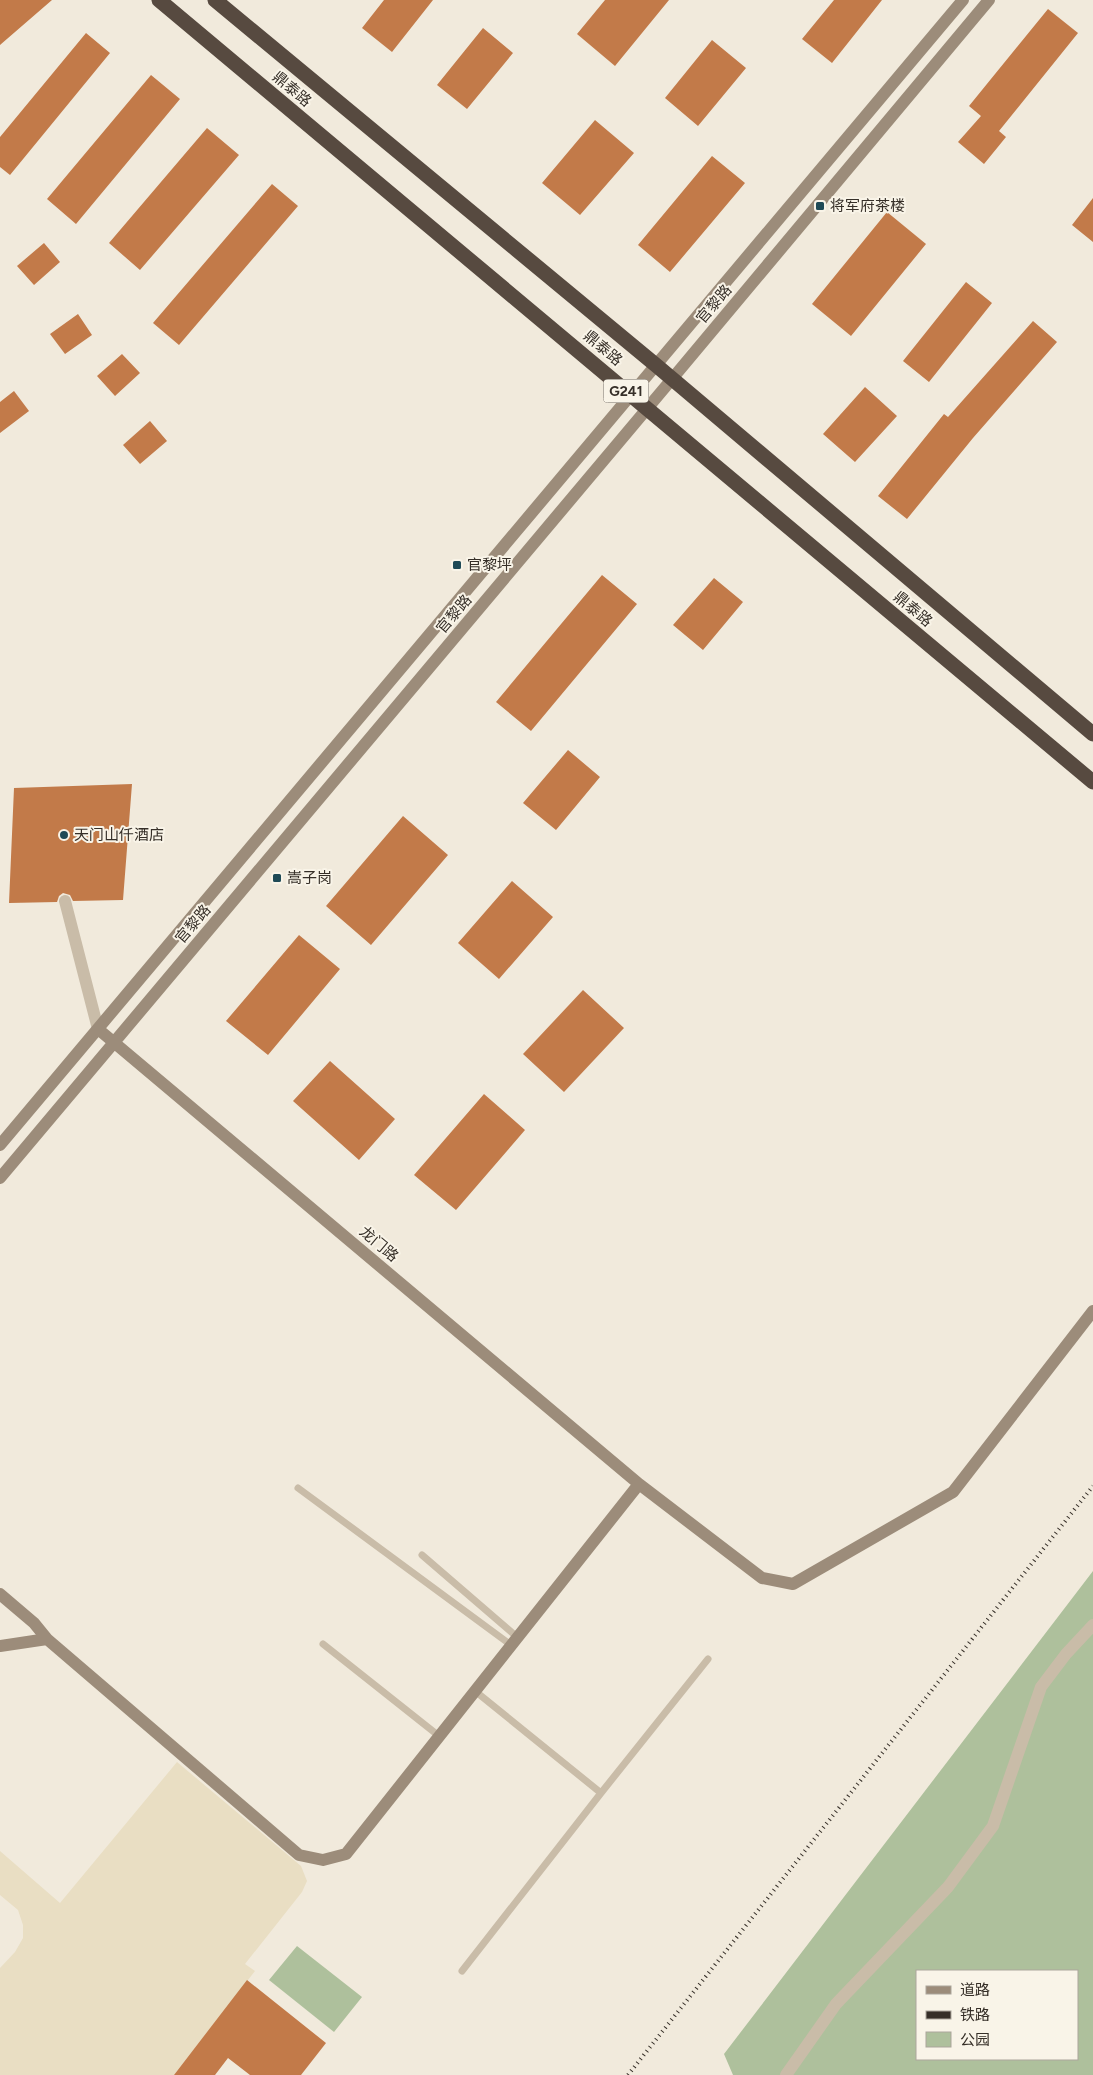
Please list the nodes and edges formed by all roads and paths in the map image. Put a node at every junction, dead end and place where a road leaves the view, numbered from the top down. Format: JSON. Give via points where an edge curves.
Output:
{"nodes":[{"id":1,"x":159,"y":0,"type":"edge"},
{"id":2,"x":215,"y":0,"type":"edge"},
{"id":3,"x":963,"y":0,"type":"edge"},
{"id":4,"x":989,"y":0,"type":"edge"},
{"id":5,"x":657,"y":366,"type":"junction"},
{"id":6,"x":672,"y":379,"type":"junction"},
{"id":7,"x":632,"y":396,"type":"junction"},
{"id":8,"x":648,"y":409,"type":"junction"},
{"id":9,"x":1093,"y":734,"type":"edge"},
{"id":10,"x":1093,"y":782,"type":"edge"},
{"id":11,"x":65,"y":901,"type":"dead end"},
{"id":12,"x":98,"y":1029,"type":"junction"},
{"id":13,"x":114,"y":1042,"type":"junction"},
{"id":14,"x":0,"y":1146,"type":"edge"},
{"id":15,"x":0,"y":1178,"type":"edge"},
{"id":16,"x":1093,"y":1311,"type":"edge"},
{"id":17,"x":639,"y":1484,"type":"junction"},
{"id":18,"x":298,"y":1488,"type":"dead end"},
{"id":19,"x":422,"y":1555,"type":"dead end"},
{"id":20,"x":0,"y":1594,"type":"edge"},
{"id":21,"x":1093,"y":1625,"type":"edge"},
{"id":22,"x":48,"y":1639,"type":"junction"},
{"id":23,"x":514,"y":1641,"type":"junction"},
{"id":24,"x":323,"y":1644,"type":"dead end"},
{"id":25,"x":0,"y":1646,"type":"edge"},
{"id":26,"x":708,"y":1658,"type":"dead end"},
{"id":27,"x":474,"y":1691,"type":"junction"},
{"id":28,"x":439,"y":1736,"type":"junction"},
{"id":29,"x":601,"y":1793,"type":"junction"},
{"id":30,"x":462,"y":1971,"type":"dead end"},
{"id":31,"x":786,"y":2075,"type":"edge"}],
"edges":[{"from":1,"to":7,"type":"highway","name":"鼎泰路","number":"G241"},
{"from":2,"to":5,"type":"highway","name":"鼎泰路","number":"G241"},
{"from":3,"to":5,"type":"main road","name":"官黎路"},
{"from":4,"to":6,"type":"main road","name":"官黎路"},
{"from":5,"to":6,"type":"highway","name":"鼎泰路","number":"G241"},
{"from":5,"to":7,"type":"main road","name":"官黎路"},
{"from":6,"to":8,"type":"main road","name":"官黎路"},
{"from":6,"to":9,"type":"highway","name":"鼎泰路","number":"G241"},
{"from":7,"to":8,"type":"highway","name":"鼎泰路","number":"G241"},
{"from":7,"to":12,"type":"main road","name":"官黎路"},
{"from":8,"to":10,"type":"highway","name":"鼎泰路","number":"G241"},
{"from":8,"to":13,"type":"main road","name":"官黎路"},
{"from":11,"to":12,"type":"street"},
{"from":12,"to":13,"type":"main road","name":"龙门路"},
{"from":12,"to":14,"type":"main road","name":"官黎路"},
{"from":13,"to":15,"type":"main road","name":"官黎路"},
{"from":13,"to":17,"type":"main road","name":"龙门路"},
{"from":16,"to":17,"type":"main road","name":"龙门路","via":[[953,1492],[793,1584],[762,1578]]},
{"from":17,"to":23,"type":"main road"},
{"from":18,"to":23,"type":"lane"},
{"from":19,"to":23,"type":"lane"},
{"from":20,"to":22,"type":"main road"},
{"from":21,"to":31,"type":"street","via":[[1066,1654],[1042,1688],[993,1826],[948,1887],[836,2004]]},
{"from":22,"to":25,"type":"main road"},
{"from":22,"to":28,"type":"main road","via":[[299,1855],[323,1860],[346,1854]]},
{"from":23,"to":27,"type":"main road"},
{"from":24,"to":28,"type":"lane"},
{"from":26,"to":29,"type":"lane"},
{"from":27,"to":28,"type":"main road"},
{"from":27,"to":29,"type":"lane"},
{"from":29,"to":30,"type":"lane"}]}
